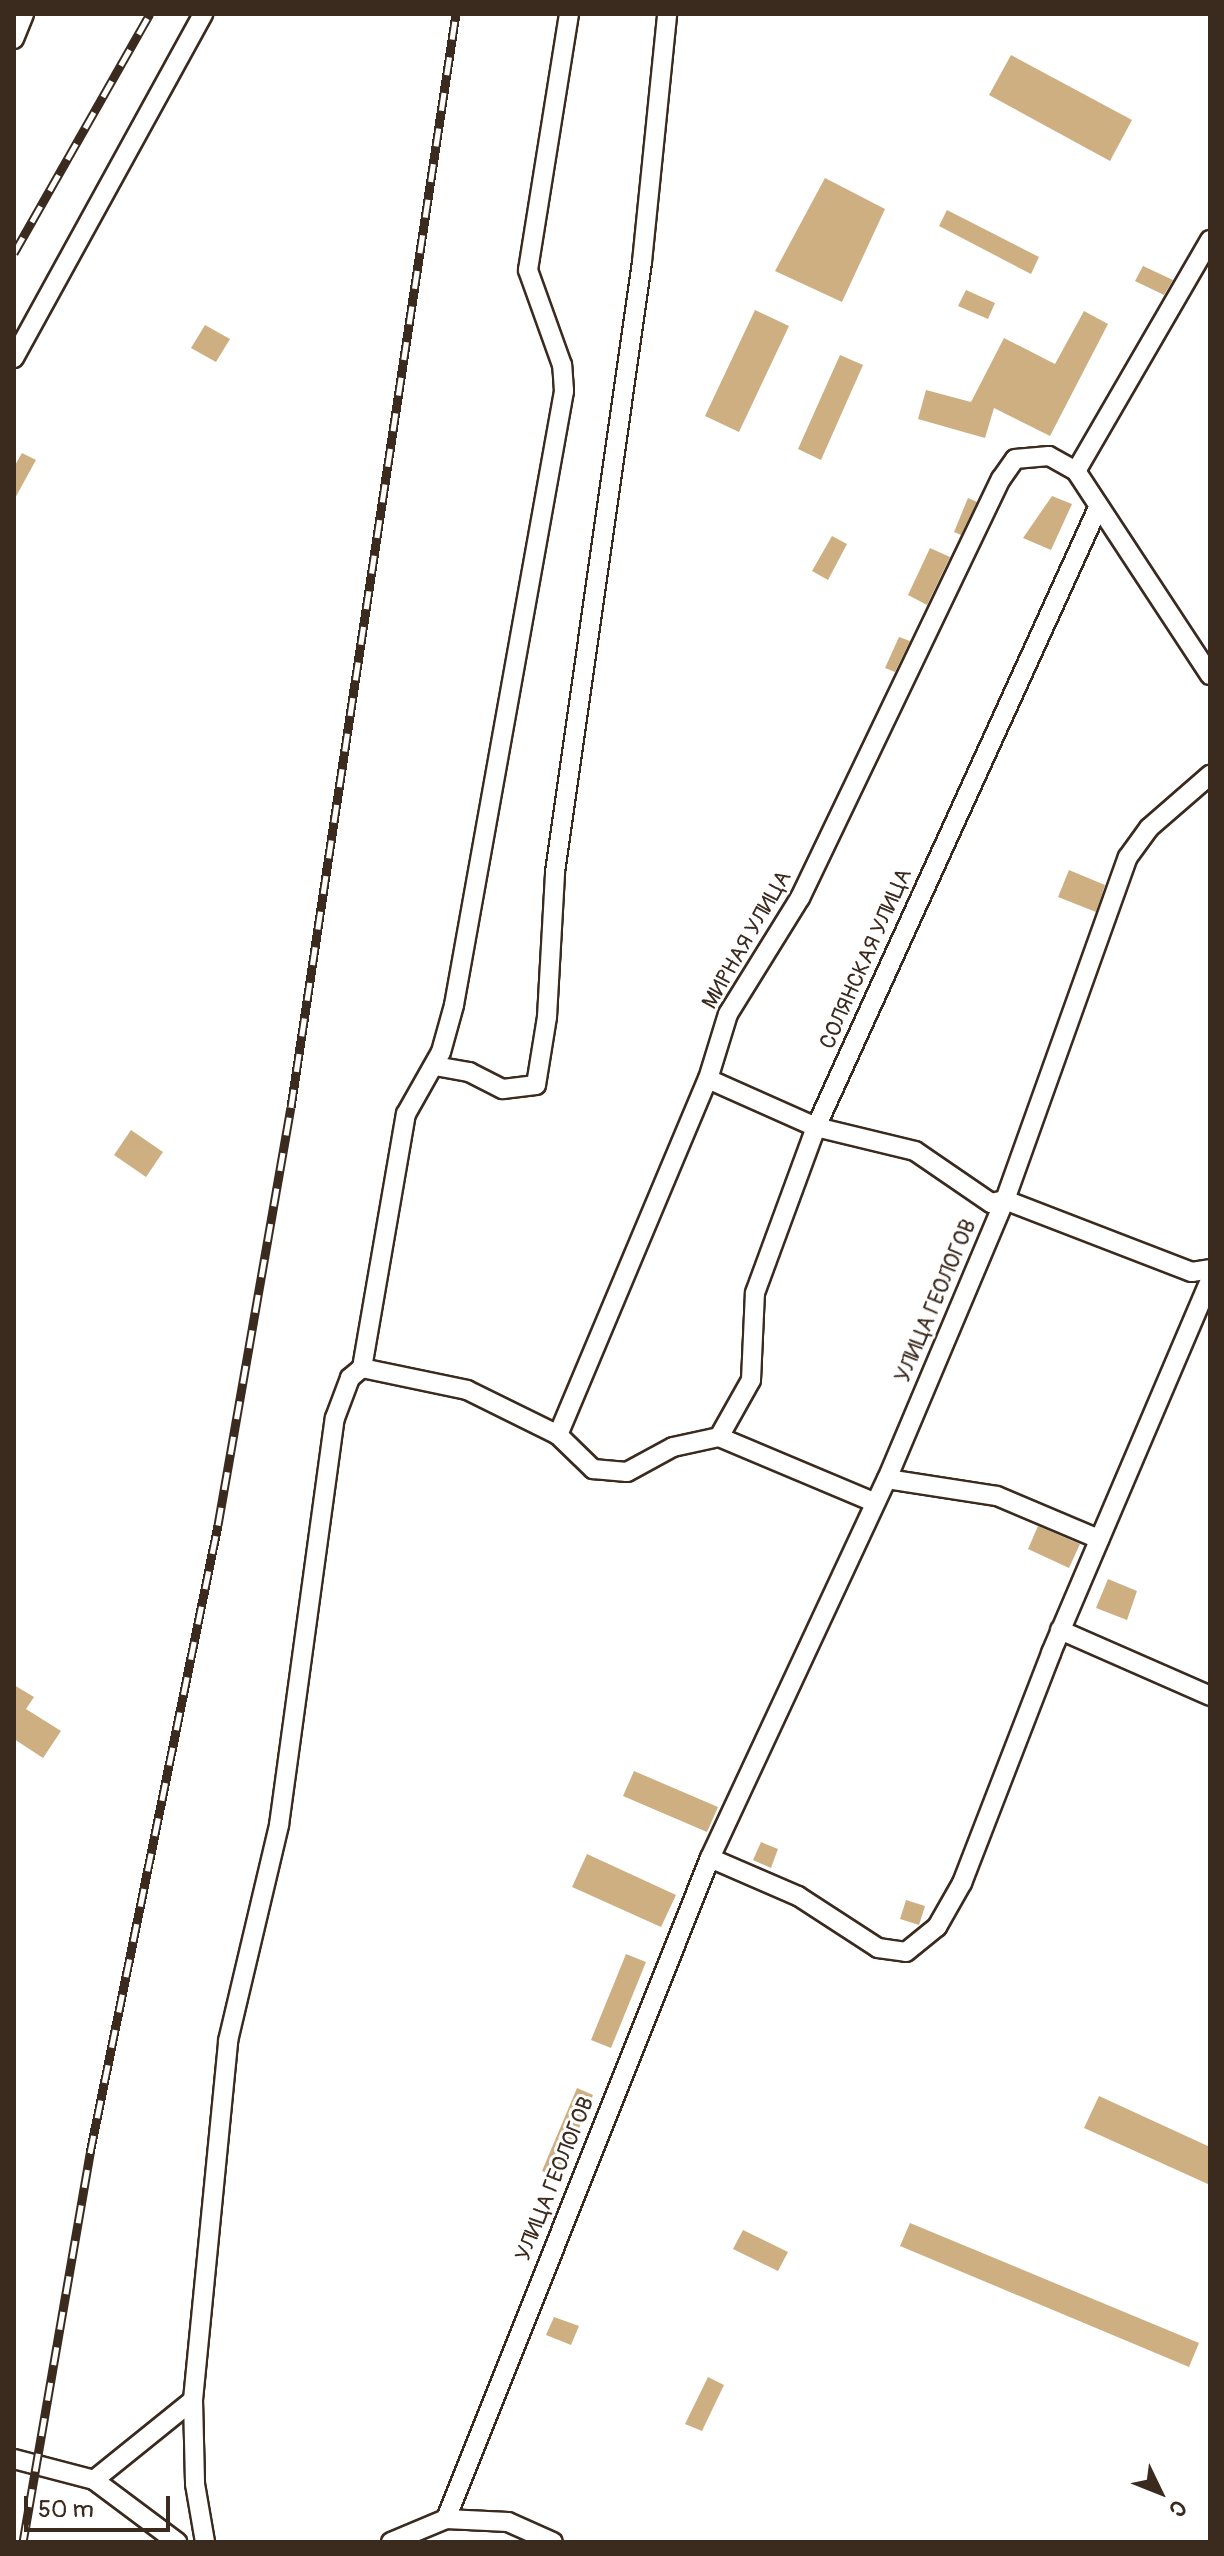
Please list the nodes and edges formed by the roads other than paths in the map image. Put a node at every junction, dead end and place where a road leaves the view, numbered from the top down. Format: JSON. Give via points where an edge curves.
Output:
{"nodes":[{"id":1,"x":24,"y":14,"type":"edge"},
{"id":2,"x":203,"y":14,"type":"edge"},
{"id":3,"x":569,"y":14,"type":"edge"},
{"id":4,"x":667,"y":14,"type":"edge"},
{"id":5,"x":14,"y":39,"type":"edge"},
{"id":6,"x":1210,"y":240,"type":"edge"},
{"id":7,"x":14,"y":358,"type":"edge"},
{"id":8,"x":1076,"y":471,"type":"junction"},
{"id":9,"x":1097,"y":510,"type":"junction"},
{"id":10,"x":1210,"y":675,"type":"edge"},
{"id":11,"x":1210,"y":775,"type":"edge"},
{"id":12,"x":435,"y":1066,"type":"junction"},
{"id":13,"x":708,"y":1079,"type":"junction"},
{"id":14,"x":816,"y":1127,"type":"junction"},
{"id":15,"x":1005,"y":1200,"type":"junction"},
{"id":16,"x":1210,"y":1269,"type":"edge"},
{"id":17,"x":1210,"y":1280,"type":"edge"},
{"id":18,"x":362,"y":1368,"type":"junction"},
{"id":19,"x":558,"y":1435,"type":"junction"},
{"id":20,"x":719,"y":1437,"type":"junction"},
{"id":21,"x":887,"y":1479,"type":"junction"},
{"id":22,"x":871,"y":1501,"type":"junction"},
{"id":23,"x":1099,"y":1539,"type":"junction"},
{"id":24,"x":1060,"y":1630,"type":"junction"},
{"id":25,"x":1210,"y":1696,"type":"edge"},
{"id":26,"x":710,"y":1858,"type":"junction"},
{"id":27,"x":193,"y":2400,"type":"junction"},
{"id":28,"x":14,"y":2459,"type":"edge"},
{"id":29,"x":94,"y":2480,"type":"junction"},
{"id":30,"x":446,"y":2519,"type":"junction"},
{"id":31,"x":177,"y":2542,"type":"edge"},
{"id":32,"x":205,"y":2542,"type":"edge"},
{"id":33,"x":391,"y":2542,"type":"edge"},
{"id":34,"x":553,"y":2542,"type":"edge"}],
"edges":[{"from":1,"to":5,"type":"street"},
{"from":2,"to":7,"type":"street"},
{"from":3,"to":12,"type":"street","via":[[528,270],[562,365],[564,391],[457,989]]},
{"from":4,"to":12,"type":"street","via":[[642,262],[555,872],[547,1017],[536,1085],[503,1089],[469,1072]]},
{"from":6,"to":8,"type":"street"},
{"from":8,"to":9,"type":"street"},
{"from":8,"to":13,"type":"street","name":"МИРНАЯ УЛИЦА","via":[[1049,456],[1015,459],[1001,479],[800,898],[728,1014]]},
{"from":9,"to":10,"type":"street"},
{"from":9,"to":14,"type":"street","name":"СОЛЯНСКАЯ УЛИЦА"},
{"from":11,"to":15,"type":"street","name":"УЛИЦА ГЕОЛОГОВ","via":[[1149,828],[1128,857]]},
{"from":12,"to":18,"type":"street","via":[[406,1114]]},
{"from":13,"to":14,"type":"street"},
{"from":13,"to":19,"type":"street","name":"МИРНАЯ УЛИЦА"},
{"from":14,"to":15,"type":"street","via":[[915,1151],[991,1203]]},
{"from":14,"to":20,"type":"street","name":"СОЛЯНСКАЯ УЛИЦА","via":[[755,1293],[751,1380]]},
{"from":15,"to":16,"type":"street","via":[[1192,1272]]},
{"from":15,"to":21,"type":"street","name":"УЛИЦА ГЕОЛОГОВ"},
{"from":17,"to":23,"type":"street"},
{"from":18,"to":19,"type":"street","via":[[467,1390]]},
{"from":18,"to":27,"type":"street","via":[[350,1378],[335,1418],[279,1825],[228,2041]]},
{"from":19,"to":20,"type":"street","via":[[593,1469],[616,1473],[673,1447]]},
{"from":20,"to":22,"type":"street"},
{"from":21,"to":22,"type":"street","name":"УЛИЦА ГЕОЛОГОВ"},
{"from":21,"to":23,"type":"street","via":[[997,1496]]},
{"from":22,"to":26,"type":"street","name":"УЛИЦА ГЕОЛОГОВ"},
{"from":23,"to":24,"type":"street"},
{"from":24,"to":25,"type":"street"},
{"from":24,"to":26,"type":"street","via":[[962,1883],[937,1927],[906,1952],[878,1948],[798,1896]]},
{"from":26,"to":30,"type":"street","name":"УЛИЦА ГЕОЛОГОВ"},
{"from":27,"to":29,"type":"street"},
{"from":27,"to":32,"type":"street","via":[[195,2484]]},
{"from":28,"to":29,"type":"street"},
{"from":29,"to":31,"type":"street"},
{"from":30,"to":33,"type":"street"},
{"from":30,"to":34,"type":"street","via":[[508,2522]]}]}
